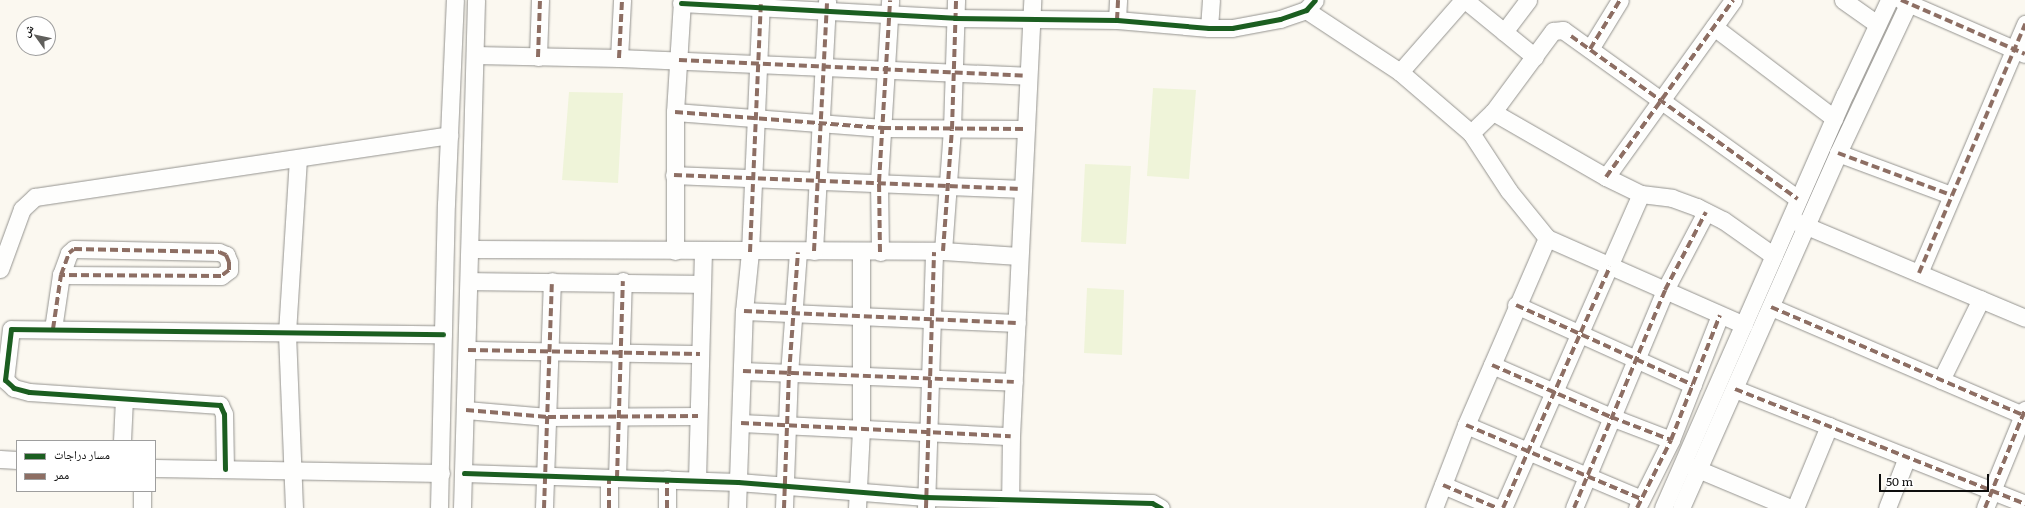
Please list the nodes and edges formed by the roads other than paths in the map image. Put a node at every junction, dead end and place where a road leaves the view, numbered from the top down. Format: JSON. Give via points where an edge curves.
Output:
{"nodes":[{"id":1,"x":455,"y":0,"type":"edge"},
{"id":2,"x":476,"y":0,"type":"edge"},
{"id":3,"x":540,"y":0,"type":"edge"},
{"id":4,"x":622,"y":0,"type":"edge"},
{"id":5,"x":956,"y":0,"type":"edge"},
{"id":6,"x":1032,"y":0,"type":"edge"},
{"id":7,"x":1118,"y":0,"type":"edge"},
{"id":8,"x":1211,"y":0,"type":"edge"},
{"id":9,"x":1464,"y":0,"type":"edge"},
{"id":10,"x":1528,"y":0,"type":"edge"},
{"id":11,"x":1620,"y":0,"type":"edge"},
{"id":12,"x":1733,"y":0,"type":"edge"},
{"id":13,"x":1843,"y":0,"type":"edge"},
{"id":14,"x":1890,"y":0,"type":"edge"},
{"id":15,"x":682,"y":1,"type":"edge"},
{"id":16,"x":1906,"y":1,"type":"edge"},
{"id":17,"x":761,"y":3,"type":"edge"},
{"id":18,"x":827,"y":5,"type":"edge"},
{"id":19,"x":1311,"y":5,"type":"edge"},
{"id":20,"x":890,"y":7,"type":"edge"},
{"id":21,"x":955,"y":18,"type":"junction"},
{"id":22,"x":1117,"y":20,"type":"junction"},
{"id":23,"x":1032,"y":21,"type":"junction"},
{"id":24,"x":1878,"y":24,"type":"junction"},
{"id":25,"x":2025,"y":24,"type":"edge"},
{"id":26,"x":1714,"y":27,"type":"junction"},
{"id":27,"x":1209,"y":28,"type":"junction"},
{"id":28,"x":1504,"y":32,"type":"junction"},
{"id":29,"x":1590,"y":48,"type":"junction"},
{"id":30,"x":2019,"y":52,"type":"edge"},
{"id":31,"x":476,"y":55,"type":"junction"},
{"id":32,"x":538,"y":57,"type":"junction"},
{"id":33,"x":1535,"y":57,"type":"junction"},
{"id":34,"x":619,"y":58,"type":"junction"},
{"id":35,"x":678,"y":60,"type":"junction"},
{"id":36,"x":758,"y":64,"type":"junction"},
{"id":37,"x":824,"y":68,"type":"junction"},
{"id":38,"x":886,"y":70,"type":"junction"},
{"id":39,"x":1400,"y":72,"type":"junction"},
{"id":40,"x":953,"y":73,"type":"junction"},
{"id":41,"x":1027,"y":76,"type":"junction"},
{"id":42,"x":1661,"y":100,"type":"junction"},
{"id":43,"x":674,"y":112,"type":"junction"},
{"id":44,"x":1493,"y":112,"type":"junction"},
{"id":45,"x":754,"y":118,"type":"junction"},
{"id":46,"x":1834,"y":118,"type":"junction"},
{"id":47,"x":822,"y":124,"type":"junction"},
{"id":48,"x":883,"y":128,"type":"junction"},
{"id":49,"x":952,"y":129,"type":"junction"},
{"id":50,"x":1025,"y":129,"type":"junction"},
{"id":51,"x":1471,"y":133,"type":"junction"},
{"id":52,"x":449,"y":135,"type":"junction"},
{"id":53,"x":1838,"y":153,"type":"junction"},
{"id":54,"x":298,"y":159,"type":"junction"},
{"id":55,"x":674,"y":175,"type":"junction"},
{"id":56,"x":752,"y":177,"type":"junction"},
{"id":57,"x":1606,"y":177,"type":"junction"},
{"id":58,"x":818,"y":181,"type":"junction"},
{"id":59,"x":879,"y":182,"type":"junction"},
{"id":60,"x":949,"y":186,"type":"junction"},
{"id":61,"x":1022,"y":189,"type":"junction"},
{"id":62,"x":1641,"y":194,"type":"junction"},
{"id":63,"x":1951,"y":195,"type":"junction"},
{"id":64,"x":1798,"y":199,"type":"junction"},
{"id":65,"x":1706,"y":212,"type":"junction"},
{"id":66,"x":1798,"y":223,"type":"junction"},
{"id":67,"x":1547,"y":238,"type":"junction"},
{"id":68,"x":471,"y":249,"type":"junction"},
{"id":69,"x":675,"y":250,"type":"junction"},
{"id":70,"x":939,"y":251,"type":"junction"},
{"id":71,"x":703,"y":252,"type":"junction"},
{"id":72,"x":750,"y":252,"type":"junction"},
{"id":73,"x":806,"y":252,"type":"junction"},
{"id":74,"x":862,"y":252,"type":"junction"},
{"id":75,"x":880,"y":252,"type":"junction"},
{"id":76,"x":1020,"y":256,"type":"junction"},
{"id":77,"x":1774,"y":256,"type":"junction"},
{"id":78,"x":1610,"y":267,"type":"junction"},
{"id":79,"x":0,"y":269,"type":"edge"},
{"id":80,"x":1919,"y":273,"type":"junction"},
{"id":81,"x":61,"y":275,"type":"junction"},
{"id":82,"x":470,"y":281,"type":"junction"},
{"id":83,"x":552,"y":281,"type":"junction"},
{"id":84,"x":623,"y":282,"type":"junction"},
{"id":85,"x":701,"y":284,"type":"junction"},
{"id":86,"x":1665,"y":290,"type":"junction"},
{"id":87,"x":1981,"y":299,"type":"junction"},
{"id":88,"x":1516,"y":305,"type":"junction"},
{"id":89,"x":1771,"y":306,"type":"junction"},
{"id":90,"x":744,"y":311,"type":"junction"},
{"id":91,"x":794,"y":313,"type":"junction"},
{"id":92,"x":1720,"y":315,"type":"junction"},
{"id":93,"x":861,"y":316,"type":"junction"},
{"id":94,"x":934,"y":318,"type":"junction"},
{"id":95,"x":2025,"y":318,"type":"edge"},
{"id":96,"x":1017,"y":323,"type":"junction"},
{"id":97,"x":6,"y":324,"type":"edge"},
{"id":98,"x":1744,"y":325,"type":"junction"},
{"id":99,"x":53,"y":329,"type":"junction"},
{"id":100,"x":287,"y":333,"type":"junction"},
{"id":101,"x":1579,"y":333,"type":"junction"},
{"id":102,"x":443,"y":334,"type":"junction"},
{"id":103,"x":468,"y":350,"type":"junction"},
{"id":104,"x":551,"y":351,"type":"junction"},
{"id":105,"x":621,"y":353,"type":"junction"},
{"id":106,"x":700,"y":354,"type":"junction"},
{"id":107,"x":1635,"y":357,"type":"junction"},
{"id":108,"x":1492,"y":365,"type":"junction"},
{"id":109,"x":743,"y":371,"type":"junction"},
{"id":110,"x":789,"y":374,"type":"junction"},
{"id":111,"x":862,"y":377,"type":"junction"},
{"id":112,"x":931,"y":378,"type":"junction"},
{"id":113,"x":1941,"y":380,"type":"junction"},
{"id":114,"x":1014,"y":382,"type":"junction"},
{"id":115,"x":1694,"y":385,"type":"junction"},
{"id":116,"x":1735,"y":389,"type":"junction"},
{"id":117,"x":1554,"y":393,"type":"junction"},
{"id":118,"x":124,"y":399,"type":"junction"},
{"id":119,"x":466,"y":410,"type":"junction"},
{"id":120,"x":2024,"y":414,"type":"edge"},
{"id":121,"x":698,"y":416,"type":"junction"},
{"id":122,"x":548,"y":417,"type":"junction"},
{"id":123,"x":617,"y":417,"type":"junction"},
{"id":124,"x":1611,"y":418,"type":"junction"},
{"id":125,"x":741,"y":423,"type":"junction"},
{"id":126,"x":787,"y":424,"type":"junction"},
{"id":127,"x":1466,"y":425,"type":"junction"},
{"id":128,"x":1829,"y":426,"type":"junction"},
{"id":129,"x":861,"y":428,"type":"junction"},
{"id":130,"x":928,"y":431,"type":"junction"},
{"id":131,"x":1011,"y":436,"type":"junction"},
{"id":132,"x":122,"y":440,"type":"edge"},
{"id":133,"x":1671,"y":440,"type":"junction"},
{"id":134,"x":1529,"y":451,"type":"junction"},
{"id":135,"x":1907,"y":457,"type":"junction"},
{"id":136,"x":0,"y":458,"type":"edge"},
{"id":137,"x":16,"y":460,"type":"edge"},
{"id":138,"x":1690,"y":466,"type":"junction"},
{"id":139,"x":156,"y":468,"type":"edge"},
{"id":140,"x":225,"y":469,"type":"junction"},
{"id":141,"x":295,"y":471,"type":"junction"},
{"id":142,"x":464,"y":473,"type":"junction"},
{"id":143,"x":441,"y":474,"type":"junction"},
{"id":144,"x":545,"y":475,"type":"junction"},
{"id":145,"x":1588,"y":475,"type":"junction"},
{"id":146,"x":613,"y":478,"type":"junction"},
{"id":147,"x":667,"y":479,"type":"junction"},
{"id":148,"x":697,"y":480,"type":"junction"},
{"id":149,"x":738,"y":482,"type":"junction"},
{"id":150,"x":1443,"y":485,"type":"junction"},
{"id":151,"x":785,"y":486,"type":"junction"},
{"id":152,"x":1992,"y":491,"type":"junction"},
{"id":153,"x":142,"y":492,"type":"edge"},
{"id":154,"x":858,"y":500,"type":"edge"},
{"id":155,"x":926,"y":502,"type":"edge"},
{"id":156,"x":1639,"y":503,"type":"edge"},
{"id":157,"x":1010,"y":504,"type":"edge"},
{"id":158,"x":2025,"y":504,"type":"edge"},
{"id":159,"x":1098,"y":506,"type":"edge"},
{"id":160,"x":142,"y":508,"type":"edge"},
{"id":161,"x":294,"y":508,"type":"edge"},
{"id":162,"x":439,"y":508,"type":"edge"},
{"id":163,"x":462,"y":508,"type":"edge"},
{"id":164,"x":544,"y":508,"type":"edge"},
{"id":165,"x":609,"y":508,"type":"edge"},
{"id":166,"x":667,"y":508,"type":"edge"},
{"id":167,"x":737,"y":508,"type":"edge"},
{"id":168,"x":784,"y":508,"type":"edge"},
{"id":169,"x":1161,"y":508,"type":"edge"},
{"id":170,"x":1434,"y":508,"type":"edge"},
{"id":171,"x":1498,"y":508,"type":"edge"},
{"id":172,"x":1503,"y":508,"type":"edge"},
{"id":173,"x":1574,"y":508,"type":"edge"},
{"id":174,"x":1663,"y":508,"type":"edge"},
{"id":175,"x":1681,"y":508,"type":"edge"},
{"id":176,"x":1791,"y":508,"type":"edge"},
{"id":177,"x":1795,"y":508,"type":"edge"},
{"id":178,"x":1887,"y":508,"type":"edge"},
{"id":179,"x":1986,"y":508,"type":"edge"}],
"edges":[{"from":1,"to":52,"type":"street"},
{"from":2,"to":31,"type":"street"},
{"from":3,"to":32,"type":"street"},
{"from":4,"to":34,"type":"street"},
{"from":5,"to":21,"type":"street"},
{"from":6,"to":23,"type":"street"},
{"from":7,"to":22,"type":"street"},
{"from":8,"to":27,"type":"street"},
{"from":9,"to":28,"type":"street"},
{"from":9,"to":39,"type":"street"},
{"from":10,"to":28,"type":"street"},
{"from":11,"to":29,"type":"street"},
{"from":12,"to":26,"type":"street"},
{"from":13,"to":24,"type":"street"},
{"from":14,"to":24,"type":"street"},
{"from":15,"to":17,"type":"street"},
{"from":15,"to":35,"type":"street"},
{"from":16,"to":30,"type":"street"},
{"from":16,"to":53,"type":"street"},
{"from":17,"to":18,"type":"street"},
{"from":17,"to":36,"type":"street"},
{"from":18,"to":20,"type":"street"},
{"from":18,"to":37,"type":"street"},
{"from":19,"to":27,"type":"street","via":[[1280,19],[1232,28]]},
{"from":19,"to":39,"type":"street"},
{"from":20,"to":21,"type":"street"},
{"from":20,"to":38,"type":"street"},
{"from":21,"to":23,"type":"street"},
{"from":21,"to":40,"type":"street"},
{"from":22,"to":23,"type":"street"},
{"from":22,"to":27,"type":"street"},
{"from":23,"to":41,"type":"street"},
{"from":24,"to":46,"type":"street"},
{"from":25,"to":30,"type":"street"},
{"from":26,"to":42,"type":"street"},
{"from":26,"to":46,"type":"street"},
{"from":28,"to":33,"type":"street"},
{"from":29,"to":33,"type":"street","via":[[1558,29],[1553,31]]},
{"from":29,"to":42,"type":"street"},
{"from":30,"to":63,"type":"street"},
{"from":31,"to":32,"type":"street"},
{"from":31,"to":68,"type":"street"},
{"from":32,"to":34,"type":"street"},
{"from":33,"to":44,"type":"street"},
{"from":34,"to":35,"type":"street"},
{"from":35,"to":36,"type":"street"},
{"from":35,"to":43,"type":"street"},
{"from":36,"to":37,"type":"street"},
{"from":36,"to":45,"type":"street"},
{"from":37,"to":38,"type":"street"},
{"from":37,"to":47,"type":"street"},
{"from":38,"to":40,"type":"street"},
{"from":38,"to":48,"type":"street"},
{"from":39,"to":51,"type":"street"},
{"from":40,"to":41,"type":"street"},
{"from":40,"to":49,"type":"street"},
{"from":41,"to":50,"type":"street"},
{"from":42,"to":57,"type":"street"},
{"from":42,"to":64,"type":"street"},
{"from":43,"to":45,"type":"street"},
{"from":43,"to":55,"type":"street"},
{"from":44,"to":51,"type":"street"},
{"from":44,"to":57,"type":"street"},
{"from":45,"to":47,"type":"street"},
{"from":45,"to":56,"type":"street"},
{"from":46,"to":64,"type":"street"},
{"from":47,"to":48,"type":"street"},
{"from":47,"to":58,"type":"street"},
{"from":48,"to":49,"type":"street"},
{"from":48,"to":59,"type":"street"},
{"from":49,"to":50,"type":"street"},
{"from":49,"to":60,"type":"street"},
{"from":50,"to":61,"type":"street"},
{"from":51,"to":67,"type":"street","via":[[1509,191]]},
{"from":52,"to":54,"type":"street"},
{"from":52,"to":102,"type":"street"},
{"from":53,"to":63,"type":"street"},
{"from":53,"to":66,"type":"street"},
{"from":54,"to":79,"type":"street","via":[[35,197],[22,210]]},
{"from":54,"to":100,"type":"street"},
{"from":55,"to":56,"type":"street"},
{"from":55,"to":69,"type":"street"},
{"from":56,"to":58,"type":"street"},
{"from":56,"to":72,"type":"street"},
{"from":57,"to":62,"type":"street"},
{"from":58,"to":59,"type":"street"},
{"from":58,"to":73,"type":"street"},
{"from":59,"to":60,"type":"street"},
{"from":59,"to":75,"type":"street"},
{"from":60,"to":61,"type":"street"},
{"from":60,"to":70,"type":"street"},
{"from":61,"to":76,"type":"street"},
{"from":62,"to":65,"type":"street","via":[[1672,198]]},
{"from":62,"to":78,"type":"street"},
{"from":63,"to":80,"type":"street"},
{"from":64,"to":66,"type":"street"},
{"from":65,"to":77,"type":"street"},
{"from":65,"to":86,"type":"street"},
{"from":66,"to":77,"type":"street"},
{"from":66,"to":80,"type":"street"},
{"from":66,"to":89,"type":"street"},
{"from":67,"to":78,"type":"street"},
{"from":67,"to":88,"type":"street"},
{"from":68,"to":69,"type":"street"},
{"from":68,"to":82,"type":"street"},
{"from":69,"to":71,"type":"street"},
{"from":70,"to":75,"type":"street"},
{"from":70,"to":76,"type":"street"},
{"from":70,"to":94,"type":"street"},
{"from":71,"to":72,"type":"street"},
{"from":71,"to":85,"type":"street"},
{"from":72,"to":73,"type":"street"},
{"from":72,"to":90,"type":"street"},
{"from":73,"to":74,"type":"street"},
{"from":73,"to":91,"type":"street"},
{"from":74,"to":75,"type":"street"},
{"from":74,"to":93,"type":"street"},
{"from":76,"to":96,"type":"street"},
{"from":77,"to":98,"type":"street"},
{"from":78,"to":86,"type":"street"},
{"from":78,"to":101,"type":"street"},
{"from":80,"to":87,"type":"street"},
{"from":81,"to":81,"type":"street","via":[[221,276],[229,270],[229,262],[226,254],[219,252],[83,248],[69,253]]},
{"from":81,"to":99,"type":"street"},
{"from":82,"to":83,"type":"street"},
{"from":82,"to":103,"type":"street"},
{"from":83,"to":84,"type":"street"},
{"from":83,"to":104,"type":"street"},
{"from":84,"to":85,"type":"street"},
{"from":84,"to":105,"type":"street"},
{"from":85,"to":106,"type":"street"},
{"from":86,"to":92,"type":"street"},
{"from":86,"to":107,"type":"street"},
{"from":87,"to":95,"type":"street"},
{"from":87,"to":113,"type":"street"},
{"from":88,"to":101,"type":"street"},
{"from":88,"to":108,"type":"street"},
{"from":89,"to":113,"type":"street"},
{"from":89,"to":116,"type":"street"},
{"from":90,"to":91,"type":"street"},
{"from":90,"to":109,"type":"street"},
{"from":91,"to":93,"type":"street"},
{"from":91,"to":110,"type":"street"},
{"from":92,"to":98,"type":"street"},
{"from":92,"to":115,"type":"street"},
{"from":93,"to":94,"type":"street"},
{"from":93,"to":111,"type":"street"},
{"from":94,"to":96,"type":"street"},
{"from":94,"to":112,"type":"street"},
{"from":96,"to":114,"type":"street"},
{"from":97,"to":99,"type":"street"},
{"from":97,"to":118,"type":"street","via":[[5,380],[14,388],[29,392]]},
{"from":98,"to":138,"type":"street"},
{"from":99,"to":100,"type":"street"},
{"from":100,"to":102,"type":"street"},
{"from":100,"to":141,"type":"street"},
{"from":101,"to":107,"type":"street"},
{"from":101,"to":117,"type":"street"},
{"from":102,"to":143,"type":"street"},
{"from":103,"to":104,"type":"street"},
{"from":103,"to":119,"type":"street"},
{"from":104,"to":105,"type":"street"},
{"from":104,"to":122,"type":"street"},
{"from":105,"to":106,"type":"street"},
{"from":105,"to":123,"type":"street"},
{"from":106,"to":121,"type":"street"},
{"from":107,"to":115,"type":"street"},
{"from":107,"to":124,"type":"street"},
{"from":108,"to":117,"type":"street"},
{"from":108,"to":127,"type":"street"},
{"from":109,"to":110,"type":"street"},
{"from":109,"to":125,"type":"street"},
{"from":110,"to":111,"type":"street"},
{"from":110,"to":126,"type":"street"},
{"from":111,"to":112,"type":"street"},
{"from":111,"to":129,"type":"street"},
{"from":112,"to":114,"type":"street"},
{"from":112,"to":130,"type":"street"},
{"from":113,"to":120,"type":"street"},
{"from":114,"to":131,"type":"street"},
{"from":115,"to":133,"type":"street"},
{"from":116,"to":128,"type":"street"},
{"from":116,"to":138,"type":"street"},
{"from":117,"to":124,"type":"street"},
{"from":117,"to":134,"type":"street"},
{"from":118,"to":132,"type":"street"},
{"from":118,"to":140,"type":"street","via":[[220,405],[224,414]]},
{"from":119,"to":122,"type":"street"},
{"from":119,"to":142,"type":"street"},
{"from":120,"to":152,"type":"street"},
{"from":121,"to":123,"type":"street"},
{"from":121,"to":148,"type":"street"},
{"from":122,"to":123,"type":"street"},
{"from":122,"to":144,"type":"street"},
{"from":123,"to":146,"type":"street"},
{"from":124,"to":133,"type":"street"},
{"from":124,"to":145,"type":"street"},
{"from":125,"to":126,"type":"street"},
{"from":125,"to":149,"type":"street"},
{"from":126,"to":129,"type":"street"},
{"from":126,"to":151,"type":"street"},
{"from":127,"to":134,"type":"street"},
{"from":127,"to":150,"type":"street"},
{"from":128,"to":135,"type":"street"},
{"from":128,"to":177,"type":"street"},
{"from":129,"to":130,"type":"street"},
{"from":129,"to":154,"type":"street"},
{"from":130,"to":131,"type":"street"},
{"from":130,"to":155,"type":"street"},
{"from":131,"to":157,"type":"street"},
{"from":133,"to":156,"type":"street"},
{"from":134,"to":145,"type":"street"},
{"from":134,"to":172,"type":"street"},
{"from":135,"to":152,"type":"street"},
{"from":135,"to":178,"type":"street"},
{"from":136,"to":137,"type":"street"},
{"from":138,"to":174,"type":"street"},
{"from":138,"to":175,"type":"street"},
{"from":138,"to":176,"type":"street"},
{"from":139,"to":140,"type":"street"},
{"from":140,"to":141,"type":"street"},
{"from":141,"to":143,"type":"street"},
{"from":141,"to":161,"type":"street"},
{"from":142,"to":144,"type":"street"},
{"from":142,"to":163,"type":"street"},
{"from":143,"to":162,"type":"street"},
{"from":144,"to":146,"type":"street"},
{"from":144,"to":164,"type":"street"},
{"from":145,"to":156,"type":"street"},
{"from":145,"to":173,"type":"street"},
{"from":146,"to":147,"type":"street"},
{"from":146,"to":165,"type":"street"},
{"from":147,"to":148,"type":"street"},
{"from":147,"to":166,"type":"street"},
{"from":148,"to":149,"type":"street"},
{"from":149,"to":151,"type":"street"},
{"from":149,"to":167,"type":"street"},
{"from":150,"to":170,"type":"street"},
{"from":150,"to":171,"type":"street"},
{"from":151,"to":154,"type":"street"},
{"from":151,"to":168,"type":"street"},
{"from":152,"to":158,"type":"street"},
{"from":152,"to":179,"type":"street"},
{"from":153,"to":160,"type":"street"},
{"from":154,"to":155,"type":"street"},
{"from":155,"to":157,"type":"street"},
{"from":157,"to":159,"type":"street"},
{"from":159,"to":169,"type":"street","via":[[1152,503]]}]}
